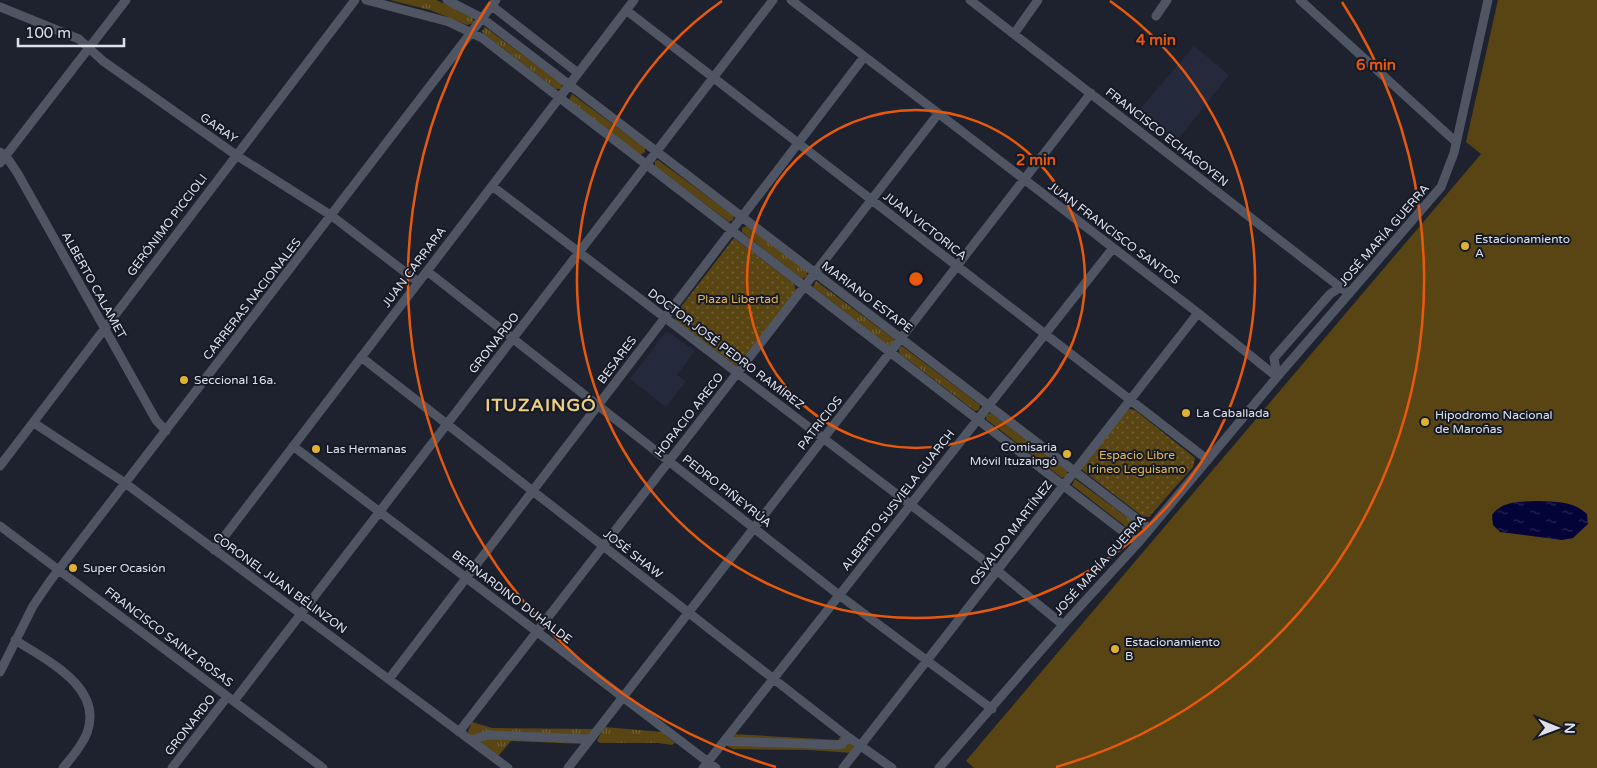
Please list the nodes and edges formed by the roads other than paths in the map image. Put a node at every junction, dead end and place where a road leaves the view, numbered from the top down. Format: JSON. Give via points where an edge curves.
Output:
{"nodes":[{"id":1,"x":126,"y":0,"type":"edge"},
{"id":2,"x":355,"y":0,"type":"edge"},
{"id":3,"x":366,"y":0,"type":"edge"},
{"id":4,"x":447,"y":0,"type":"edge"},
{"id":5,"x":634,"y":0,"type":"edge"},
{"id":6,"x":773,"y":0,"type":"edge"},
{"id":7,"x":791,"y":0,"type":"edge"},
{"id":8,"x":970,"y":0,"type":"edge"},
{"id":9,"x":1038,"y":0,"type":"edge"},
{"id":10,"x":1167,"y":0,"type":"edge"},
{"id":11,"x":1300,"y":0,"type":"edge"},
{"id":12,"x":1488,"y":0,"type":"edge"},
{"id":13,"x":494,"y":3,"type":"edge"},
{"id":14,"x":0,"y":6,"type":"edge"},
{"id":15,"x":626,"y":10,"type":"junction"},
{"id":16,"x":1156,"y":16,"type":"dead end"},
{"id":17,"x":482,"y":18,"type":"junction"},
{"id":18,"x":471,"y":32,"type":"junction"},
{"id":19,"x":1014,"y":34,"type":"junction"},
{"id":20,"x":89,"y":48,"type":"junction"},
{"id":21,"x":864,"y":57,"type":"junction"},
{"id":22,"x":578,"y":73,"type":"junction"},
{"id":23,"x":714,"y":78,"type":"junction"},
{"id":24,"x":570,"y":84,"type":"junction"},
{"id":25,"x":1091,"y":93,"type":"junction"},
{"id":26,"x":559,"y":98,"type":"junction"},
{"id":27,"x":938,"y":114,"type":"junction"},
{"id":28,"x":1456,"y":142,"type":"junction"},
{"id":29,"x":798,"y":144,"type":"junction"},
{"id":30,"x":657,"y":151,"type":"junction"},
{"id":31,"x":236,"y":155,"type":"junction"},
{"id":32,"x":2,"y":157,"type":"edge"},
{"id":33,"x":646,"y":165,"type":"junction"},
{"id":34,"x":1024,"y":180,"type":"junction"},
{"id":35,"x":492,"y":186,"type":"junction"},
{"id":36,"x":871,"y":200,"type":"junction"},
{"id":37,"x":332,"y":216,"type":"junction"},
{"id":38,"x":742,"y":216,"type":"junction"},
{"id":39,"x":731,"y":230,"type":"junction"},
{"id":40,"x":1113,"y":248,"type":"junction"},
{"id":41,"x":579,"y":252,"type":"junction"},
{"id":42,"x":957,"y":267,"type":"junction"},
{"id":43,"x":427,"y":271,"type":"junction"},
{"id":44,"x":816,"y":273,"type":"junction"},
{"id":45,"x":418,"y":282,"type":"junction"},
{"id":46,"x":804,"y":287,"type":"junction"},
{"id":47,"x":1341,"y":287,"type":"junction"},
{"id":48,"x":1349,"y":294,"type":"junction"},
{"id":49,"x":1198,"y":313,"type":"junction"},
{"id":50,"x":664,"y":319,"type":"junction"},
{"id":51,"x":104,"y":328,"type":"junction"},
{"id":52,"x":1045,"y":335,"type":"junction"},
{"id":53,"x":514,"y":338,"type":"junction"},
{"id":54,"x":902,"y":339,"type":"junction"},
{"id":55,"x":891,"y":353,"type":"junction"},
{"id":56,"x":361,"y":357,"type":"junction"},
{"id":57,"x":738,"y":372,"type":"junction"},
{"id":58,"x":1277,"y":376,"type":"junction"},
{"id":59,"x":1130,"y":400,"type":"junction"},
{"id":60,"x":598,"y":405,"type":"junction"},
{"id":61,"x":989,"y":406,"type":"junction"},
{"id":62,"x":978,"y":420,"type":"junction"},
{"id":63,"x":34,"y":423,"type":"junction"},
{"id":64,"x":447,"y":424,"type":"junction"},
{"id":65,"x":166,"y":431,"type":"junction"},
{"id":66,"x":824,"y":439,"type":"junction"},
{"id":67,"x":293,"y":446,"type":"junction"},
{"id":68,"x":669,"y":460,"type":"junction"},
{"id":69,"x":1208,"y":460,"type":"junction"},
{"id":70,"x":0,"y":466,"type":"edge"},
{"id":71,"x":1074,"y":471,"type":"junction"},
{"id":72,"x":126,"y":483,"type":"junction"},
{"id":73,"x":1063,"y":485,"type":"junction"},
{"id":74,"x":532,"y":491,"type":"junction"},
{"id":75,"x":910,"y":506,"type":"junction"},
{"id":76,"x":379,"y":512,"type":"junction"},
{"id":77,"x":0,"y":526,"type":"edge"},
{"id":78,"x":754,"y":528,"type":"junction"},
{"id":79,"x":1150,"y":529,"type":"junction"},
{"id":80,"x":1138,"y":543,"type":"junction"},
{"id":81,"x":603,"y":546,"type":"junction"},
{"id":82,"x":214,"y":550,"type":"junction"},
{"id":83,"x":58,"y":570,"type":"junction"},
{"id":84,"x":999,"y":572,"type":"junction"},
{"id":85,"x":466,"y":578,"type":"junction"},
{"id":86,"x":839,"y":595,"type":"junction"},
{"id":87,"x":300,"y":612,"type":"junction"},
{"id":88,"x":687,"y":612,"type":"junction"},
{"id":89,"x":1063,"y":625,"type":"junction"},
{"id":90,"x":537,"y":632,"type":"junction"},
{"id":91,"x":15,"y":640,"type":"junction"},
{"id":92,"x":928,"y":662,"type":"junction"},
{"id":93,"x":0,"y":672,"type":"edge"},
{"id":94,"x":389,"y":678,"type":"junction"},
{"id":95,"x":773,"y":679,"type":"junction"},
{"id":96,"x":622,"y":696,"type":"junction"},
{"id":97,"x":230,"y":699,"type":"junction"},
{"id":98,"x":992,"y":709,"type":"junction"},
{"id":99,"x":459,"y":732,"type":"junction"},
{"id":100,"x":848,"y":737,"type":"junction"},
{"id":101,"x":590,"y":739,"type":"junction"},
{"id":102,"x":471,"y":740,"type":"junction"},
{"id":103,"x":724,"y":741,"type":"junction"},
{"id":104,"x":861,"y":746,"type":"junction"},
{"id":105,"x":706,"y":765,"type":"edge"},
{"id":106,"x":63,"y":768,"type":"edge"},
{"id":107,"x":172,"y":768,"type":"edge"},
{"id":108,"x":323,"y":768,"type":"edge"},
{"id":109,"x":508,"y":768,"type":"edge"},
{"id":110,"x":568,"y":768,"type":"edge"},
{"id":111,"x":716,"y":768,"type":"edge"},
{"id":112,"x":844,"y":768,"type":"edge"},
{"id":113,"x":892,"y":768,"type":"edge"},
{"id":114,"x":940,"y":768,"type":"edge"}],
"edges":[{"from":1,"to":20,"type":"street"},
{"from":2,"to":31,"type":"street","name":"GERÓNIMO PICCIOLI"},
{"from":3,"to":18,"type":"street","via":[[449,22]]},
{"from":4,"to":17,"type":"street","name":"MARIANO ESTAPE"},
{"from":5,"to":15,"type":"street","name":"JUAN CARRARA"},
{"from":6,"to":23,"type":"street","name":"GRONARDO"},
{"from":7,"to":21,"type":"street","name":"JUAN FRANCISCO SANTOS"},
{"from":8,"to":19,"type":"street","name":"FRANCISCO ECHAGOYEN"},
{"from":9,"to":19,"type":"street"},
{"from":10,"to":16,"type":"street"},
{"from":11,"to":28,"type":"street"},
{"from":12,"to":28,"type":"street","name":"JOSÉ MARÍA GUERRA"},
{"from":13,"to":17,"type":"street","name":"CARRERAS NACIONALES"},
{"from":13,"to":22,"type":"street"},
{"from":14,"to":20,"type":"street","name":"GARAY","via":[[79,38]]},
{"from":15,"to":22,"type":"street","name":"JUAN CARRARA"},
{"from":15,"to":23,"type":"street","name":"JUAN VICTORICA"},
{"from":17,"to":18,"type":"street","name":"CARRERAS NACIONALES"},
{"from":17,"to":24,"type":"street","name":"MARIANO ESTAPE"},
{"from":18,"to":26,"type":"street"},
{"from":18,"to":37,"type":"street","name":"CARRERAS NACIONALES"},
{"from":19,"to":25,"type":"street","name":"FRANCISCO ECHAGOYEN"},
{"from":20,"to":31,"type":"street","name":"GARAY"},
{"from":20,"to":32,"type":"street"},
{"from":21,"to":27,"type":"street","name":"JUAN FRANCISCO SANTOS"},
{"from":21,"to":29,"type":"street","name":"BESARES"},
{"from":22,"to":24,"type":"street","name":"JUAN CARRARA"},
{"from":23,"to":29,"type":"street","name":"JUAN VICTORICA"},
{"from":23,"to":30,"type":"street","name":"GRONARDO"},
{"from":24,"to":26,"type":"street","name":"JUAN CARRARA"},
{"from":24,"to":30,"type":"street","name":"MARIANO ESTAPE"},
{"from":25,"to":34,"type":"street","name":"PATRICIOS"},
{"from":25,"to":47,"type":"street","name":"FRANCISCO ECHAGOYEN"},
{"from":26,"to":33,"type":"street"},
{"from":26,"to":35,"type":"street","name":"JUAN CARRARA"},
{"from":27,"to":34,"type":"street","name":"JUAN FRANCISCO SANTOS"},
{"from":27,"to":36,"type":"street","name":"HORACIO ARECO"},
{"from":28,"to":48,"type":"street","name":"JOSÉ MARÍA GUERRA","via":[[1441,187]]},
{"from":29,"to":36,"type":"street","name":"JUAN VICTORICA"},
{"from":29,"to":38,"type":"street","name":"BESARES"},
{"from":30,"to":33,"type":"street","name":"GRONARDO"},
{"from":30,"to":38,"type":"street","name":"MARIANO ESTAPE"},
{"from":31,"to":37,"type":"street","name":"GARAY"},
{"from":31,"to":51,"type":"street","name":"GERÓNIMO PICCIOLI"},
{"from":32,"to":51,"type":"street","name":"ALBERTO CALAMET","via":[[18,174]]},
{"from":33,"to":39,"type":"street"},
{"from":33,"to":41,"type":"street","name":"GRONARDO"},
{"from":34,"to":40,"type":"street","name":"JUAN FRANCISCO SANTOS"},
{"from":34,"to":42,"type":"street","name":"PATRICIOS"},
{"from":35,"to":41,"type":"street","name":"DOCTOR JOSÉ PEDRO RAMÍREZ"},
{"from":35,"to":43,"type":"street","name":"JUAN CARRARA"},
{"from":36,"to":42,"type":"street","name":"JUAN VICTORICA"},
{"from":36,"to":44,"type":"street","name":"HORACIO ARECO"},
{"from":37,"to":45,"type":"street","name":"GARAY"},
{"from":37,"to":65,"type":"street","name":"CARRERAS NACIONALES"},
{"from":38,"to":39,"type":"street","name":"BESARES"},
{"from":38,"to":44,"type":"street","name":"MARIANO ESTAPE"},
{"from":39,"to":46,"type":"street"},
{"from":39,"to":50,"type":"street","name":"BESARES"},
{"from":40,"to":49,"type":"street","name":"JUAN FRANCISCO SANTOS"},
{"from":40,"to":52,"type":"street","name":"ALBERTO SUSVIELA GUARCH"},
{"from":41,"to":50,"type":"street","name":"DOCTOR JOSÉ PEDRO RAMÍREZ"},
{"from":41,"to":53,"type":"street","name":"GRONARDO"},
{"from":42,"to":52,"type":"street","name":"JUAN VICTORICA"},
{"from":42,"to":54,"type":"street","name":"PATRICIOS"},
{"from":43,"to":45,"type":"street","name":"JUAN CARRARA"},
{"from":43,"to":53,"type":"street","name":"PEDRO PIÑEYRÚA"},
{"from":44,"to":46,"type":"street","name":"HORACIO ARECO"},
{"from":44,"to":54,"type":"street","name":"MARIANO ESTAPE"},
{"from":45,"to":56,"type":"street","name":"JUAN CARRARA"},
{"from":46,"to":55,"type":"street"},
{"from":46,"to":57,"type":"street","name":"HORACIO ARECO"},
{"from":47,"to":48,"type":"street","name":"FRANCISCO ECHAGOYEN"},
{"from":47,"to":58,"type":"street","name":"JOSÉ MARÍA GUERRA","via":[[1330,294],[1274,358]]},
{"from":48,"to":58,"type":"street","name":"JOSÉ MARÍA GUERRA"},
{"from":49,"to":58,"type":"street","name":"JUAN FRANCISCO SANTOS"},
{"from":49,"to":59,"type":"street","name":"OSVALDO MARTÍNEZ"},
{"from":50,"to":57,"type":"street","name":"DOCTOR JOSÉ PEDRO RAMÍREZ"},
{"from":50,"to":60,"type":"street","name":"BESARES"},
{"from":51,"to":63,"type":"street","name":"GERÓNIMO PICCIOLI"},
{"from":51,"to":65,"type":"street","name":"ALBERTO CALAMET","via":[[156,420]]},
{"from":52,"to":59,"type":"street","name":"JUAN VICTORICA"},
{"from":52,"to":61,"type":"street","name":"ALBERTO SUSVIELA GUARCH"},
{"from":53,"to":60,"type":"street","name":"PEDRO PIÑEYRÚA"},
{"from":53,"to":64,"type":"street","name":"GRONARDO"},
{"from":54,"to":55,"type":"street","name":"PATRICIOS"},
{"from":54,"to":61,"type":"street","name":"MARIANO ESTAPE"},
{"from":55,"to":62,"type":"street"},
{"from":55,"to":66,"type":"street","name":"PATRICIOS"},
{"from":56,"to":64,"type":"street","name":"JOSÉ SHAW"},
{"from":56,"to":67,"type":"street","name":"JUAN CARRARA"},
{"from":57,"to":66,"type":"street","name":"DOCTOR JOSÉ PEDRO RAMÍREZ"},
{"from":57,"to":68,"type":"street","name":"HORACIO ARECO"},
{"from":58,"to":69,"type":"street","name":"JOSÉ MARÍA GUERRA"},
{"from":59,"to":69,"type":"street","name":"JUAN VICTORICA"},
{"from":59,"to":71,"type":"street","name":"OSVALDO MARTÍNEZ"},
{"from":60,"to":68,"type":"street","name":"PEDRO PIÑEYRÚA"},
{"from":60,"to":74,"type":"street","name":"BESARES"},
{"from":61,"to":62,"type":"street","name":"ALBERTO SUSVIELA GUARCH"},
{"from":61,"to":71,"type":"street","name":"MARIANO ESTAPE"},
{"from":62,"to":73,"type":"street"},
{"from":62,"to":75,"type":"street","name":"ALBERTO SUSVIELA GUARCH"},
{"from":63,"to":70,"type":"street","name":"GERÓNIMO PICCIOLI"},
{"from":63,"to":72,"type":"street","name":"CORONEL JUAN BÉLINZON"},
{"from":64,"to":74,"type":"street","name":"JOSÉ SHAW"},
{"from":64,"to":76,"type":"street","name":"GRONARDO"},
{"from":65,"to":72,"type":"street","name":"CARRERAS NACIONALES"},
{"from":66,"to":75,"type":"street","name":"DOCTOR JOSÉ PEDRO RAMÍREZ"},
{"from":66,"to":78,"type":"street","name":"PATRICIOS"},
{"from":67,"to":76,"type":"street","name":"BERNARDINO DUHALDE"},
{"from":67,"to":82,"type":"street","name":"JUAN CARRARA"},
{"from":68,"to":78,"type":"street","name":"PEDRO PIÑEYRÚA"},
{"from":68,"to":81,"type":"street","name":"HORACIO ARECO"},
{"from":69,"to":79,"type":"street","name":"JOSÉ MARÍA GUERRA"},
{"from":71,"to":73,"type":"street","name":"OSVALDO MARTÍNEZ"},
{"from":71,"to":79,"type":"street","name":"MARIANO ESTAPE"},
{"from":72,"to":82,"type":"street","name":"CORONEL JUAN BÉLINZON"},
{"from":72,"to":83,"type":"street","name":"CARRERAS NACIONALES"},
{"from":73,"to":80,"type":"street"},
{"from":73,"to":84,"type":"street","name":"OSVALDO MARTÍNEZ"},
{"from":74,"to":81,"type":"street","name":"JOSÉ SHAW"},
{"from":74,"to":85,"type":"street","name":"BESARES"},
{"from":75,"to":84,"type":"street","name":"DOCTOR JOSÉ PEDRO RAMÍREZ"},
{"from":75,"to":86,"type":"street","name":"ALBERTO SUSVIELA GUARCH"},
{"from":76,"to":85,"type":"street","name":"BERNARDINO DUHALDE"},
{"from":76,"to":87,"type":"street","name":"GRONARDO"},
{"from":77,"to":83,"type":"street","name":"FRANCISCO SAINZ ROSAS"},
{"from":78,"to":86,"type":"street","name":"PEDRO PIÑEYRÚA"},
{"from":78,"to":88,"type":"street","name":"PATRICIOS"},
{"from":79,"to":80,"type":"street","name":"JOSÉ MARÍA GUERRA"},
{"from":80,"to":89,"type":"street","name":"JOSÉ MARÍA GUERRA"},
{"from":81,"to":88,"type":"street","name":"JOSÉ SHAW"},
{"from":81,"to":90,"type":"street","name":"HORACIO ARECO"},
{"from":82,"to":87,"type":"street","name":"CORONEL JUAN BÉLINZON"},
{"from":83,"to":91,"type":"street","name":"CARRERAS NACIONALES"},
{"from":83,"to":97,"type":"street","name":"FRANCISCO SAINZ ROSAS"},
{"from":84,"to":89,"type":"street","name":"DOCTOR JOSÉ PEDRO RAMÍREZ"},
{"from":84,"to":92,"type":"street","name":"OSVALDO MARTÍNEZ"},
{"from":85,"to":90,"type":"street","name":"BERNARDINO DUHALDE"},
{"from":85,"to":94,"type":"street","name":"BESARES"},
{"from":86,"to":92,"type":"street","name":"PEDRO PIÑEYRÚA"},
{"from":86,"to":95,"type":"street","name":"ALBERTO SUSVIELA GUARCH"},
{"from":87,"to":94,"type":"street","name":"CORONEL JUAN BÉLINZON"},
{"from":87,"to":97,"type":"street","name":"GRONARDO"},
{"from":88,"to":95,"type":"street","name":"JOSÉ SHAW"},
{"from":88,"to":96,"type":"street","name":"PATRICIOS"},
{"from":89,"to":98,"type":"street","name":"JOSÉ MARÍA GUERRA"},
{"from":90,"to":96,"type":"street","name":"BERNARDINO DUHALDE"},
{"from":90,"to":99,"type":"street","name":"HORACIO ARECO"},
{"from":91,"to":93,"type":"street","name":"CARRERAS NACIONALES"},
{"from":91,"to":106,"type":"street","via":[[63,672],[86,696],[90,720],[87,733]]},
{"from":92,"to":98,"type":"street","name":"PEDRO PIÑEYRÚA"},
{"from":92,"to":104,"type":"street","name":"OSVALDO MARTÍNEZ"},
{"from":94,"to":99,"type":"street","name":"CORONEL JUAN BÉLINZON"},
{"from":95,"to":100,"type":"street","name":"JOSÉ SHAW"},
{"from":95,"to":103,"type":"street","name":"ALBERTO SUSVIELA GUARCH"},
{"from":96,"to":101,"type":"street","name":"PATRICIOS"},
{"from":96,"to":105,"type":"street","name":"BERNARDINO DUHALDE"},
{"from":97,"to":107,"type":"street","name":"GRONARDO"},
{"from":97,"to":108,"type":"street","name":"FRANCISCO SAINZ ROSAS"},
{"from":98,"to":114,"type":"street","name":"JOSÉ MARÍA GUERRA"},
{"from":99,"to":102,"type":"street","name":"CORONEL JUAN BÉLINZON"},
{"from":100,"to":103,"type":"street","via":[[837,746]]},
{"from":100,"to":104,"type":"street","name":"JOSÉ SHAW"},
{"from":101,"to":102,"type":"street","via":[[488,735]]},
{"from":101,"to":110,"type":"street","name":"PATRICIOS"},
{"from":102,"to":109,"type":"street","name":"CORONEL JUAN BÉLINZON"},
{"from":103,"to":105,"type":"street","name":"ALBERTO SUSVIELA GUARCH"},
{"from":104,"to":112,"type":"street","name":"OSVALDO MARTÍNEZ"},
{"from":104,"to":113,"type":"street","name":"JOSÉ SHAW"},
{"from":105,"to":111,"type":"street","name":"BERNARDINO DUHALDE"}]}
